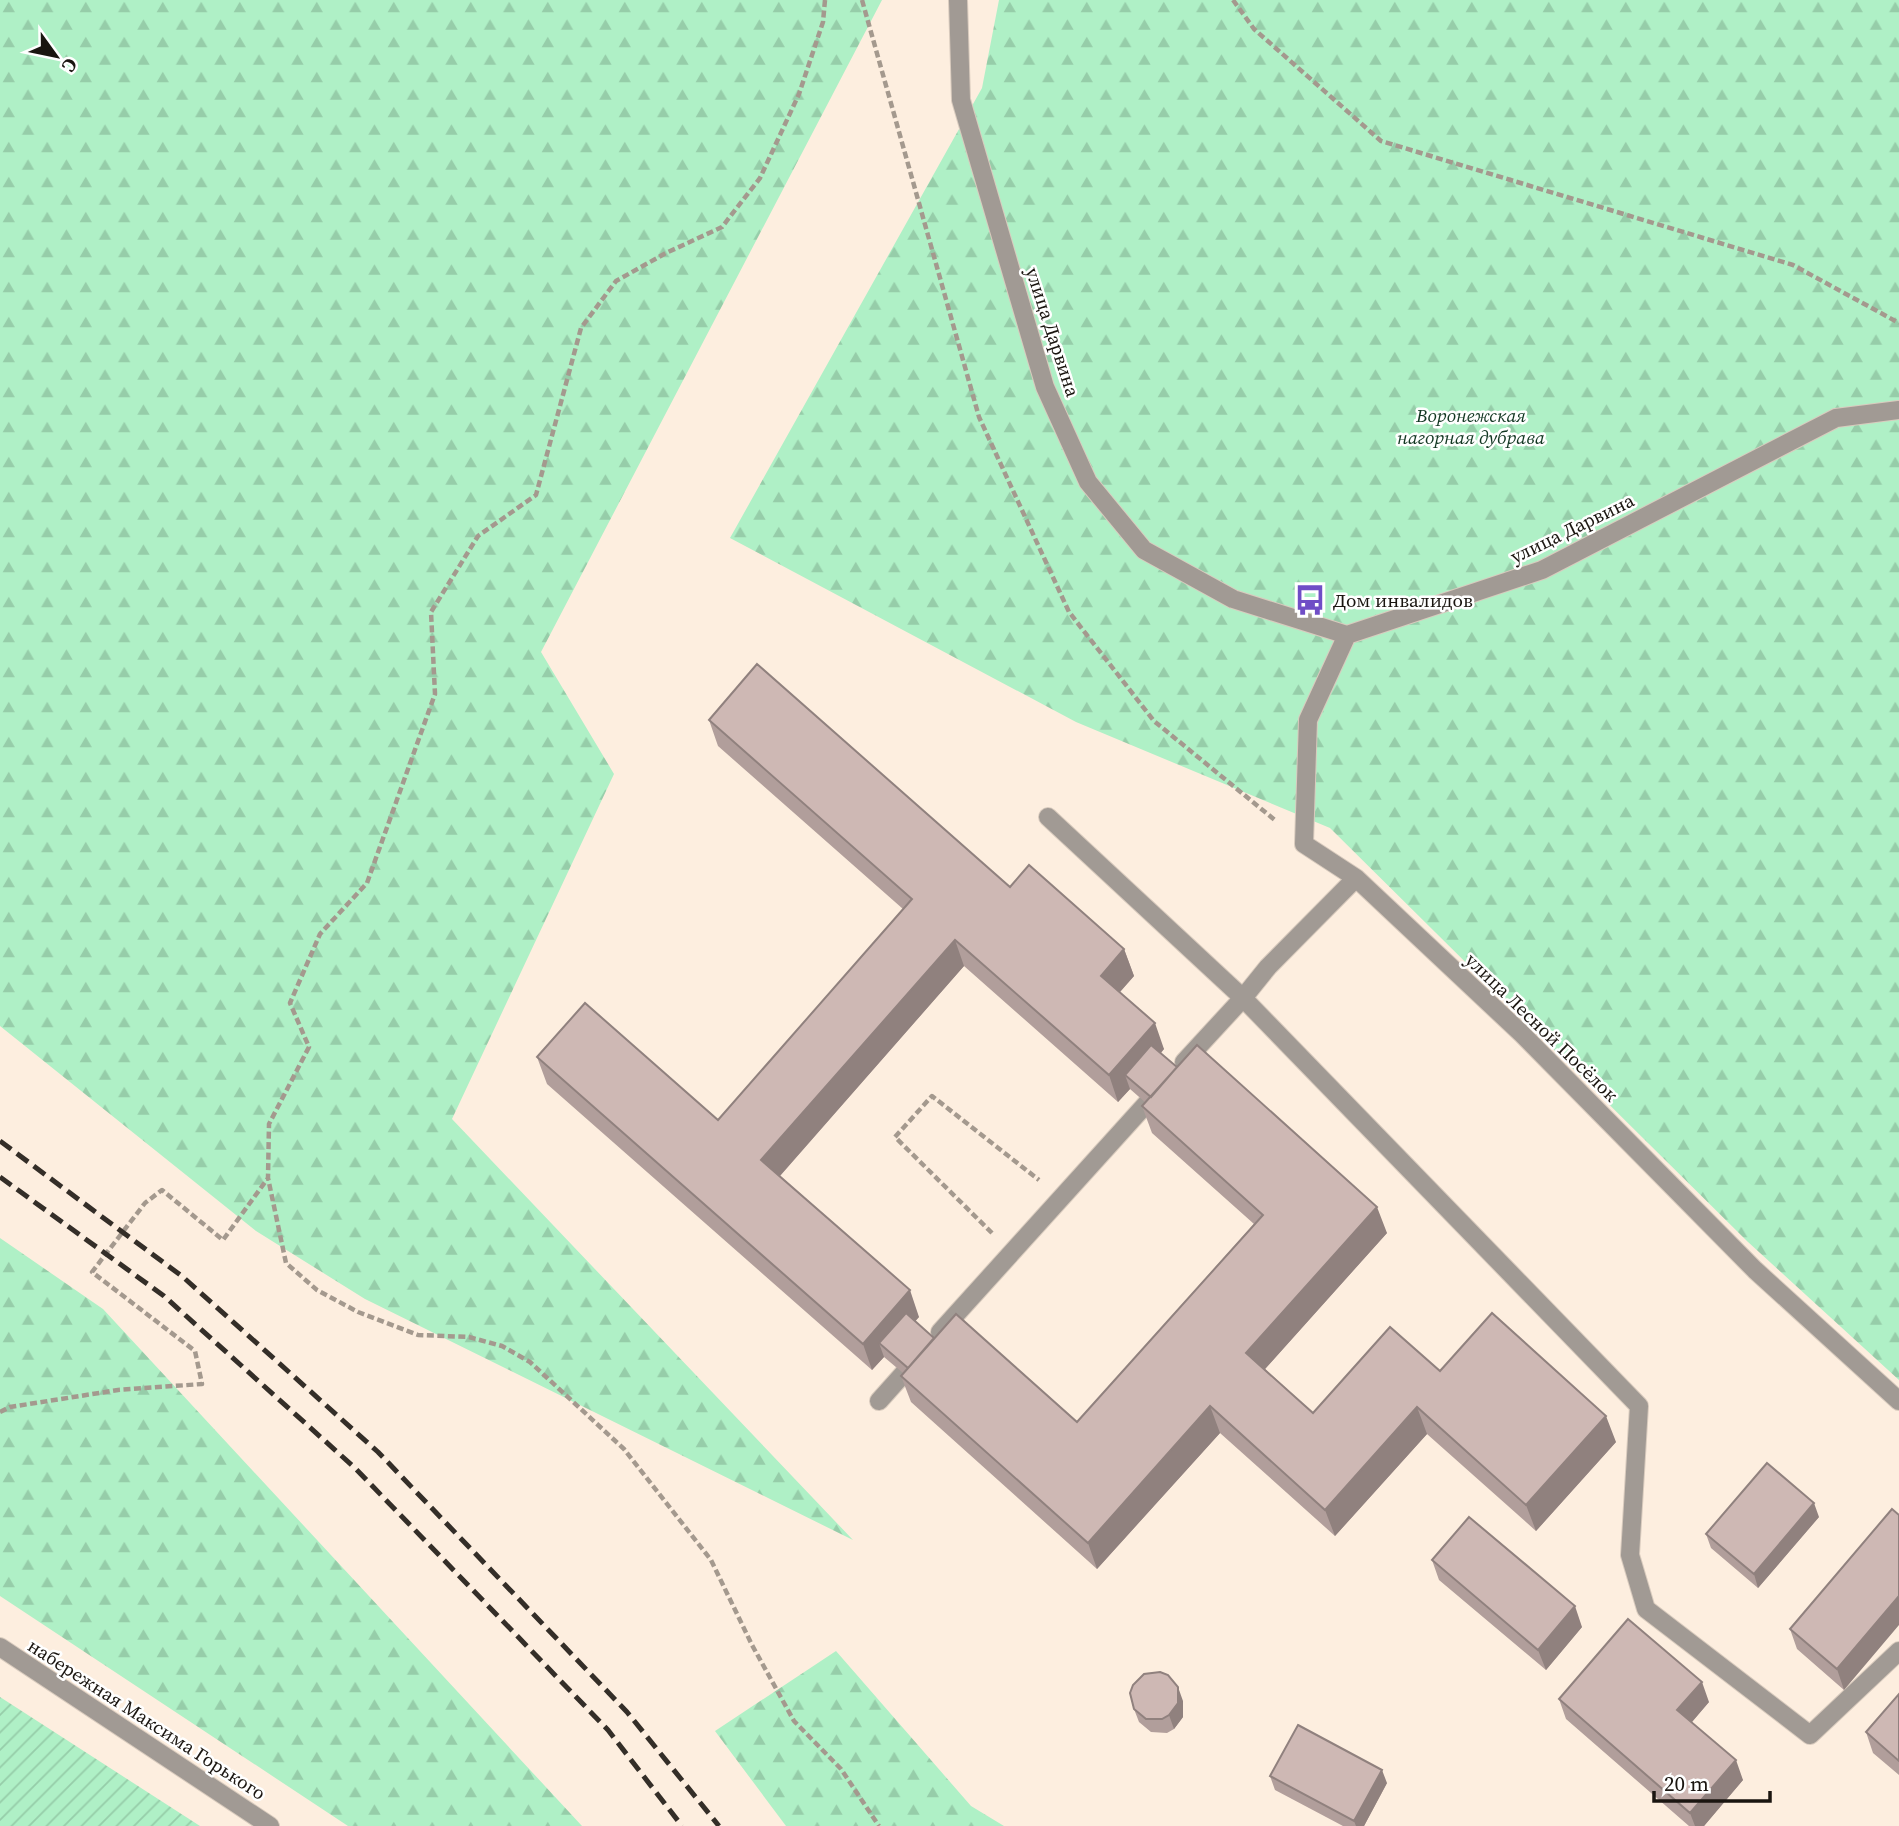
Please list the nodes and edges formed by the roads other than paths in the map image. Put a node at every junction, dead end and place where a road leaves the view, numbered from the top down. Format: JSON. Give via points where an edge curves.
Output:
{"nodes":[{"id":1,"x":958,"y":0,"type":"edge"},
{"id":2,"x":1899,"y":410,"type":"edge"},
{"id":3,"x":1348,"y":635,"type":"junction"},
{"id":4,"x":1048,"y":817,"type":"dead end"},
{"id":5,"x":1356,"y":878,"type":"junction"},
{"id":6,"x":1243,"y":998,"type":"junction"},
{"id":7,"x":1173,"y":1073,"type":"edge"},
{"id":8,"x":1147,"y":1103,"type":"edge"},
{"id":9,"x":930,"y":1344,"type":"edge"},
{"id":10,"x":904,"y":1373,"type":"edge"},
{"id":11,"x":879,"y":1401,"type":"dead end"},
{"id":12,"x":1899,"y":1401,"type":"edge"},
{"id":13,"x":0,"y":1647,"type":"edge"},
{"id":14,"x":1899,"y":1651,"type":"edge"},
{"id":15,"x":270,"y":1826,"type":"edge"}],
"edges":[{"from":1,"to":3,"type":"street","name":"улица Дарвина","via":[[961,100],[1045,387],[1088,482],[1144,550],[1233,599]]},
{"from":2,"to":3,"type":"street","name":"улица Дарвина","via":[[1836,418],[1542,570]]},
{"from":3,"to":5,"type":"street","name":"улица Лесной Посёлок","via":[[1308,720],[1304,844]]},
{"from":4,"to":6,"type":"street"},
{"from":5,"to":6,"type":"street"},
{"from":5,"to":12,"type":"street","name":"улица Лесной Посёлок","via":[[1521,1034],[1755,1270]]},
{"from":6,"to":7,"type":"street"},
{"from":6,"to":14,"type":"street","via":[[1639,1406],[1630,1555],[1646,1609],[1810,1735]]},
{"from":8,"to":9,"type":"street"},
{"from":10,"to":11,"type":"street"},
{"from":13,"to":15,"type":"street","name":"набережная Максима Горького"}]}
